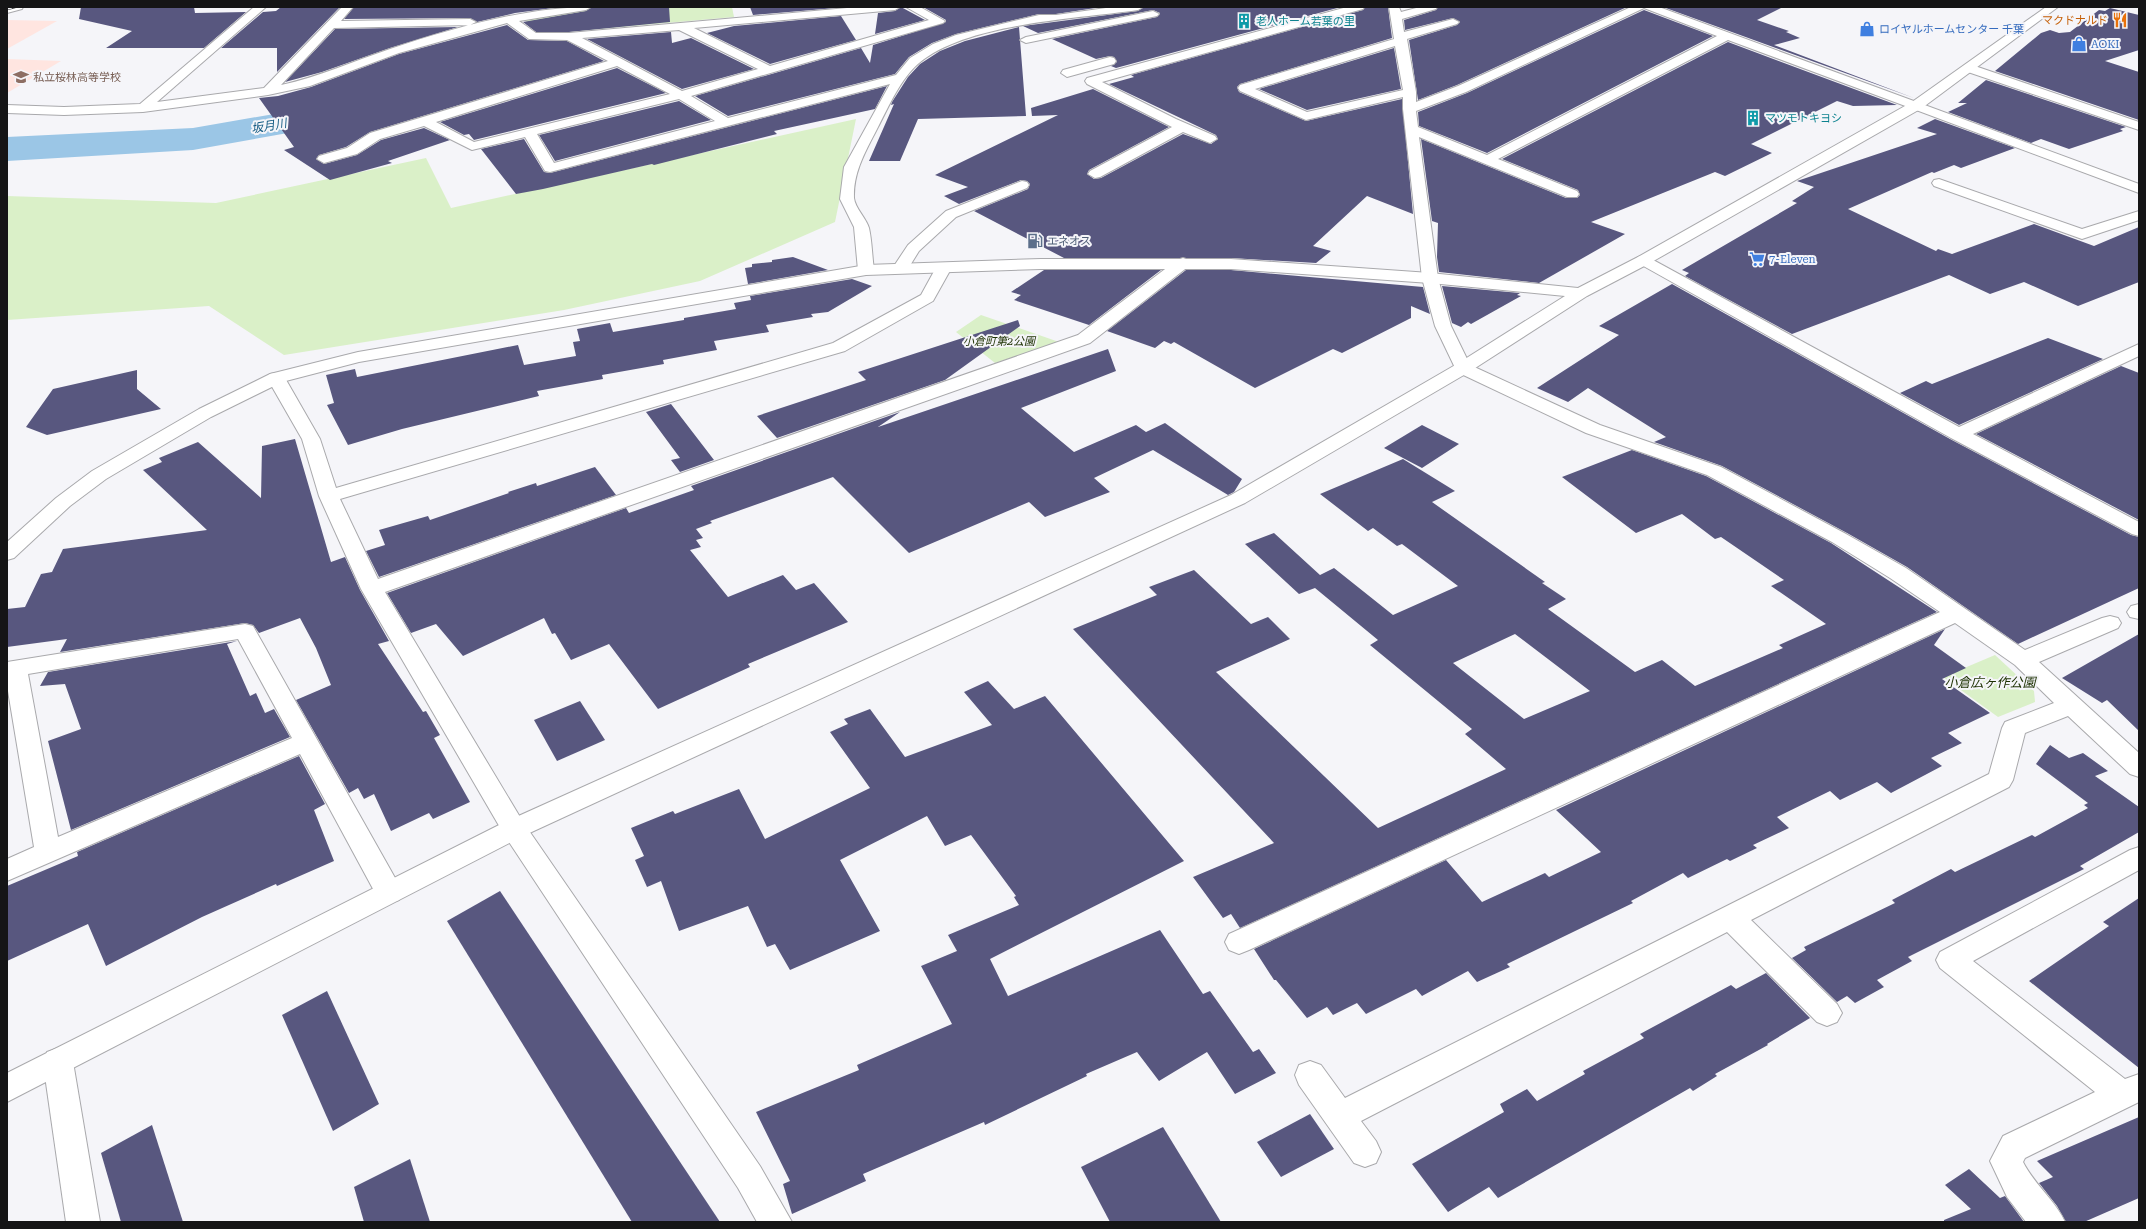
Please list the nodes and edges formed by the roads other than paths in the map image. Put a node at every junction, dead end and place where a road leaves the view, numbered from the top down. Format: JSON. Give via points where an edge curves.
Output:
{"nodes":[{"id":1,"x":18,"y":7,"type":"edge"},
{"id":2,"x":261,"y":7,"type":"edge"},
{"id":3,"x":348,"y":7,"type":"edge"},
{"id":4,"x":517,"y":7,"type":"edge"},
{"id":5,"x":586,"y":7,"type":"edge"},
{"id":6,"x":895,"y":7,"type":"edge"},
{"id":7,"x":911,"y":7,"type":"edge"},
{"id":8,"x":1066,"y":7,"type":"edge"},
{"id":9,"x":1138,"y":7,"type":"edge"},
{"id":10,"x":1359,"y":7,"type":"edge"},
{"id":11,"x":1432,"y":7,"type":"edge"},
{"id":12,"x":1640,"y":7,"type":"edge"},
{"id":13,"x":1649,"y":7,"type":"edge"},
{"id":14,"x":2053,"y":7,"type":"edge"},
{"id":15,"x":853,"y":9,"type":"edge"},
{"id":16,"x":7,"y":10,"type":"edge"},
{"id":17,"x":1395,"y":12,"type":"edge"},
{"id":18,"x":1153,"y":14,"type":"dead end"},
{"id":19,"x":1040,"y":18,"type":"junction"},
{"id":20,"x":506,"y":20,"type":"junction"},
{"id":21,"x":1453,"y":22,"type":"dead end"},
{"id":22,"x":331,"y":25,"type":"junction"},
{"id":23,"x":681,"y":26,"type":"junction"},
{"id":24,"x":1218,"y":31,"type":"dead end"},
{"id":25,"x":569,"y":36,"type":"junction"},
{"id":26,"x":1725,"y":37,"type":"junction"},
{"id":27,"x":1401,"y":38,"type":"junction"},
{"id":28,"x":1026,"y":40,"type":"dead end"},
{"id":29,"x":1238,"y":40,"type":"junction"},
{"id":30,"x":1120,"y":58,"type":"dead end"},
{"id":31,"x":617,"y":62,"type":"junction"},
{"id":32,"x":1969,"y":68,"type":"junction"},
{"id":33,"x":769,"y":70,"type":"junction"},
{"id":34,"x":1067,"y":73,"type":"dead end"},
{"id":35,"x":900,"y":78,"type":"junction"},
{"id":36,"x":268,"y":91,"type":"junction"},
{"id":37,"x":1410,"y":92,"type":"junction"},
{"id":38,"x":681,"y":95,"type":"junction"},
{"id":39,"x":1917,"y":105,"type":"junction"},
{"id":40,"x":143,"y":108,"type":"junction"},
{"id":41,"x":7,"y":109,"type":"edge"},
{"id":42,"x":1409,"y":109,"type":"junction"},
{"id":43,"x":425,"y":120,"type":"junction"},
{"id":44,"x":727,"y":123,"type":"junction"},
{"id":45,"x":2139,"y":126,"type":"edge"},
{"id":46,"x":1182,"y":127,"type":"junction"},
{"id":47,"x":1413,"y":130,"type":"junction"},
{"id":48,"x":529,"y":132,"type":"junction"},
{"id":49,"x":1210,"y":139,"type":"dead end"},
{"id":50,"x":324,"y":159,"type":"dead end"},
{"id":51,"x":1488,"y":160,"type":"junction"},
{"id":52,"x":1095,"y":174,"type":"dead end"},
{"id":53,"x":1939,"y":182,"type":"dead end"},
{"id":54,"x":1022,"y":185,"type":"dead end"},
{"id":55,"x":2139,"y":190,"type":"edge"},
{"id":56,"x":1572,"y":194,"type":"dead end"},
{"id":57,"x":2139,"y":215,"type":"edge"},
{"id":58,"x":1644,"y":260,"type":"junction"},
{"id":59,"x":1182,"y":263,"type":"junction"},
{"id":60,"x":944,"y":267,"type":"junction"},
{"id":61,"x":900,"y":269,"type":"junction"},
{"id":62,"x":866,"y":270,"type":"junction"},
{"id":63,"x":1430,"y":278,"type":"junction"},
{"id":64,"x":1581,"y":293,"type":"junction"},
{"id":65,"x":2139,"y":349,"type":"edge"},
{"id":66,"x":1464,"y":368,"type":"junction"},
{"id":67,"x":276,"y":378,"type":"junction"},
{"id":68,"x":1958,"y":434,"type":"junction"},
{"id":69,"x":329,"y":496,"type":"junction"},
{"id":70,"x":2139,"y":530,"type":"edge"},
{"id":71,"x":7,"y":553,"type":"edge"},
{"id":72,"x":372,"y":589,"type":"junction"},
{"id":73,"x":1955,"y":614,"type":"junction"},
{"id":74,"x":2110,"y":623,"type":"dead end"},
{"id":75,"x":2023,"y":660,"type":"junction"},
{"id":76,"x":11,"y":670,"type":"edge"},
{"id":77,"x":2071,"y":705,"type":"junction"},
{"id":78,"x":306,"y":741,"type":"junction"},
{"id":79,"x":2138,"y":767,"type":"edge"},
{"id":80,"x":514,"y":829,"type":"junction"},
{"id":81,"x":48,"y":851,"type":"junction"},
{"id":82,"x":2139,"y":857,"type":"edge"},
{"id":83,"x":7,"y":870,"type":"edge"},
{"id":84,"x":389,"y":892,"type":"junction"},
{"id":85,"x":1730,"y":917,"type":"junction"},
{"id":86,"x":1239,"y":942,"type":"dead end"},
{"id":87,"x":1827,"y":1012,"type":"dead end"},
{"id":88,"x":58,"y":1062,"type":"junction"},
{"id":89,"x":1310,"y":1075,"type":"dead end"},
{"id":90,"x":7,"y":1088,"type":"edge"},
{"id":91,"x":2130,"y":1091,"type":"edge"},
{"id":92,"x":1340,"y":1116,"type":"junction"},
{"id":93,"x":1366,"y":1152,"type":"dead end"},
{"id":94,"x":83,"y":1222,"type":"edge"},
{"id":95,"x":775,"y":1222,"type":"edge"},
{"id":96,"x":2048,"y":1222,"type":"edge"}],
"edges":[{"from":1,"to":16,"type":"street"},
{"from":2,"to":40,"type":"street"},
{"from":3,"to":22,"type":"street"},
{"from":4,"to":20,"type":"street"},
{"from":5,"to":20,"type":"street"},
{"from":6,"to":15,"type":"street"},
{"from":7,"to":33,"type":"street","via":[[939,21]]},
{"from":8,"to":19,"type":"street"},
{"from":9,"to":19,"type":"street"},
{"from":10,"to":29,"type":"street"},
{"from":11,"to":17,"type":"street"},
{"from":12,"to":42,"type":"street","via":[[1462,89]]},
{"from":13,"to":26,"type":"street"},
{"from":14,"to":32,"type":"street"},
{"from":15,"to":23,"type":"street"},
{"from":17,"to":27,"type":"street"},
{"from":18,"to":28,"type":"street"},
{"from":19,"to":35,"type":"street","via":[[960,37],[937,46],[914,61]]},
{"from":20,"to":22,"type":"street"},
{"from":20,"to":25,"type":"street","via":[[534,37]]},
{"from":20,"to":36,"type":"street","via":[[395,51],[306,83]]},
{"from":21,"to":27,"type":"street"},
{"from":22,"to":36,"type":"street"},
{"from":23,"to":25,"type":"street"},
{"from":23,"to":33,"type":"street"},
{"from":24,"to":29,"type":"street"},
{"from":25,"to":31,"type":"street"},
{"from":26,"to":39,"type":"street"},
{"from":26,"to":51,"type":"street"},
{"from":27,"to":37,"type":"street"},
{"from":27,"to":37,"type":"street","via":[[1244,88],[1306,116]]},
{"from":29,"to":46,"type":"street","via":[[1091,81]]},
{"from":30,"to":34,"type":"street"},
{"from":31,"to":38,"type":"street"},
{"from":31,"to":43,"type":"street"},
{"from":32,"to":39,"type":"street"},
{"from":32,"to":45,"type":"street"},
{"from":33,"to":38,"type":"street"},
{"from":35,"to":44,"type":"street"},
{"from":35,"to":62,"type":"street","via":[[851,167],[847,199],[861,227]]},
{"from":36,"to":40,"type":"street"},
{"from":37,"to":42,"type":"street"},
{"from":38,"to":44,"type":"street"},
{"from":38,"to":48,"type":"street"},
{"from":39,"to":55,"type":"street"},
{"from":39,"to":58,"type":"street"},
{"from":40,"to":41,"type":"street","via":[[64,111]]},
{"from":42,"to":47,"type":"street"},
{"from":43,"to":48,"type":"street","via":[[472,146]]},
{"from":43,"to":50,"type":"street","via":[[375,136],[352,151]]},
{"from":44,"to":48,"type":"street","via":[[550,168]]},
{"from":46,"to":49,"type":"street"},
{"from":46,"to":52,"type":"street"},
{"from":47,"to":51,"type":"street"},
{"from":47,"to":63,"type":"street"},
{"from":51,"to":56,"type":"street"},
{"from":53,"to":57,"type":"street","via":[[2082,234]]},
{"from":54,"to":61,"type":"street","via":[[951,214],[913,248]]},
{"from":58,"to":64,"type":"street"},
{"from":58,"to":68,"type":"street"},
{"from":59,"to":60,"type":"street"},
{"from":59,"to":63,"type":"street"},
{"from":59,"to":72,"type":"street","via":[[1084,339]]},
{"from":60,"to":61,"type":"street"},
{"from":60,"to":69,"type":"street","via":[[927,298],[839,346]]},
{"from":61,"to":62,"type":"street"},
{"from":62,"to":67,"type":"street","via":[[358,357]]},
{"from":63,"to":64,"type":"street"},
{"from":63,"to":66,"type":"street","via":[[1443,326]]},
{"from":64,"to":66,"type":"street"},
{"from":65,"to":68,"type":"street"},
{"from":66,"to":73,"type":"street","via":[[1593,429],[1714,471],[1838,538],[1898,574]]},
{"from":66,"to":80,"type":"street","via":[[1238,499]]},
{"from":67,"to":69,"type":"street","via":[[311,440]]},
{"from":67,"to":71,"type":"street","via":[[205,413],[99,476],[63,502]]},
{"from":68,"to":70,"type":"street"},
{"from":69,"to":72,"type":"street"},
{"from":72,"to":80,"type":"street"},
{"from":73,"to":75,"type":"street"},
{"from":73,"to":86,"type":"street"},
{"from":74,"to":75,"type":"street"},
{"from":75,"to":77,"type":"street"},
{"from":76,"to":78,"type":"street","via":[[245,631]]},
{"from":76,"to":81,"type":"street"},
{"from":77,"to":79,"type":"street"},
{"from":77,"to":85,"type":"street","via":[[2014,728],[2000,780]]},
{"from":78,"to":81,"type":"street"},
{"from":78,"to":84,"type":"street"},
{"from":80,"to":84,"type":"street"},
{"from":80,"to":95,"type":"street","via":[[749,1177]]},
{"from":81,"to":83,"type":"street"},
{"from":82,"to":91,"type":"street","via":[[1950,960]]},
{"from":84,"to":88,"type":"street"},
{"from":85,"to":87,"type":"street"},
{"from":85,"to":92,"type":"street"},
{"from":88,"to":90,"type":"street"},
{"from":88,"to":94,"type":"street"},
{"from":89,"to":92,"type":"street"},
{"from":91,"to":96,"type":"street","via":[[2014,1147],[2006,1161],[2014,1181]]},
{"from":92,"to":93,"type":"street"}]}
